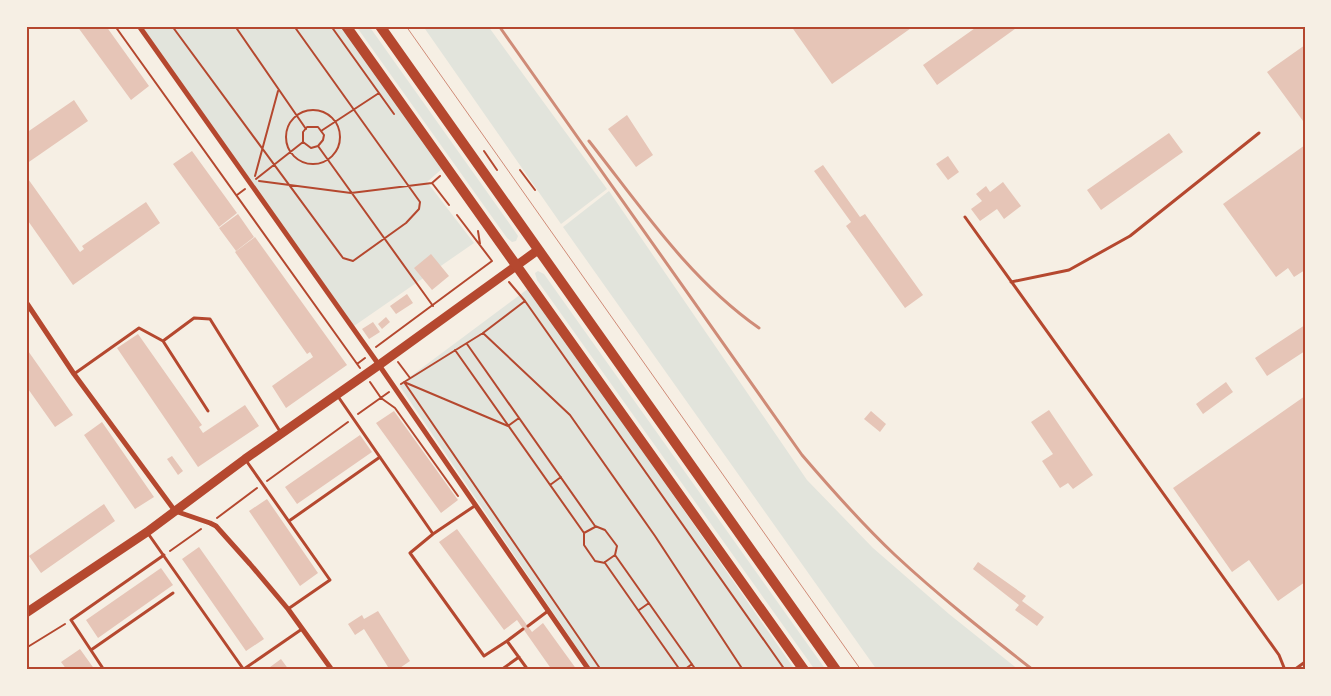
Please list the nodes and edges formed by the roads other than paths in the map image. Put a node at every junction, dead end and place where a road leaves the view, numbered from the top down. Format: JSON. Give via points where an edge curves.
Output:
{"nodes":[{"id":1,"x":139,"y":26,"type":"edge"},
{"id":2,"x":346,"y":26,"type":"edge"},
{"id":3,"x":380,"y":26,"type":"edge"},
{"id":4,"x":1259,"y":133,"type":"dead end"},
{"id":5,"x":964,"y":217,"type":"dead end"},
{"id":6,"x":538,"y":250,"type":"junction"},
{"id":7,"x":516,"y":266,"type":"junction"},
{"id":8,"x":1011,"y":282,"type":"junction"},
{"id":9,"x":26,"y":302,"type":"edge"},
{"id":10,"x":163,"y":341,"type":"junction"},
{"id":11,"x":379,"y":365,"type":"junction"},
{"id":12,"x":74,"y":374,"type":"junction"},
{"id":13,"x":336,"y":395,"type":"junction"},
{"id":14,"x":208,"y":411,"type":"dead end"},
{"id":15,"x":281,"y":433,"type":"junction"},
{"id":16,"x":380,"y":457,"type":"junction"},
{"id":17,"x":245,"y":459,"type":"junction"},
{"id":18,"x":476,"y":505,"type":"junction"},
{"id":19,"x":175,"y":510,"type":"junction"},
{"id":20,"x":289,"y":521,"type":"junction"},
{"id":21,"x":147,"y":532,"type":"junction"},
{"id":22,"x":433,"y":534,"type":"junction"},
{"id":23,"x":164,"y":555,"type":"junction"},
{"id":24,"x":173,"y":593,"type":"dead end"},
{"id":25,"x":288,"y":609,"type":"junction"},
{"id":26,"x":548,"y":611,"type":"junction"},
{"id":27,"x":26,"y":613,"type":"edge"},
{"id":28,"x":528,"y":626,"type":"dead end"},
{"id":29,"x":302,"y":629,"type":"junction"},
{"id":30,"x":523,"y":629,"type":"dead end"},
{"id":31,"x":507,"y":641,"type":"junction"},
{"id":32,"x":91,"y":650,"type":"junction"},
{"id":33,"x":519,"y":657,"type":"junction"},
{"id":34,"x":1305,"y":662,"type":"edge"},
{"id":35,"x":26,"y":666,"type":"edge"},
{"id":36,"x":28,"y":670,"type":"edge"},
{"id":37,"x":104,"y":670,"type":"edge"},
{"id":38,"x":244,"y":670,"type":"edge"},
{"id":39,"x":332,"y":670,"type":"edge"},
{"id":40,"x":501,"y":670,"type":"edge"},
{"id":41,"x":528,"y":670,"type":"edge"},
{"id":42,"x":589,"y":670,"type":"edge"},
{"id":43,"x":804,"y":670,"type":"edge"},
{"id":44,"x":836,"y":670,"type":"edge"},
{"id":45,"x":1285,"y":670,"type":"edge"},
{"id":46,"x":1294,"y":670,"type":"edge"}],
"edges":[{"from":1,"to":11,"type":"street"},
{"from":2,"to":7,"type":"main road"},
{"from":3,"to":6,"type":"main road"},
{"from":4,"to":8,"type":"lane","via":[[1130,236],[1069,270]]},
{"from":5,"to":8,"type":"lane"},
{"from":6,"to":7,"type":"main road"},
{"from":6,"to":44,"type":"main road"},
{"from":7,"to":11,"type":"main road"},
{"from":7,"to":43,"type":"main road"},
{"from":8,"to":45,"type":"lane","via":[[1279,655]]},
{"from":9,"to":12,"type":"street"},
{"from":10,"to":12,"type":"lane","via":[[139,328]]},
{"from":10,"to":14,"type":"lane"},
{"from":10,"to":15,"type":"lane","via":[[194,318],[210,319]]},
{"from":11,"to":13,"type":"main road"},
{"from":11,"to":18,"type":"street"},
{"from":12,"to":19,"type":"street"},
{"from":13,"to":15,"type":"main road"},
{"from":13,"to":16,"type":"lane"},
{"from":15,"to":17,"type":"main road"},
{"from":16,"to":20,"type":"lane"},
{"from":16,"to":22,"type":"lane"},
{"from":17,"to":19,"type":"main road"},
{"from":17,"to":20,"type":"lane"},
{"from":18,"to":22,"type":"lane"},
{"from":18,"to":26,"type":"street"},
{"from":19,"to":21,"type":"main road"},
{"from":19,"to":25,"type":"street","via":[[216,526]]},
{"from":20,"to":25,"type":"lane","via":[[330,580]]},
{"from":21,"to":23,"type":"lane"},
{"from":21,"to":27,"type":"main road"},
{"from":22,"to":31,"type":"lane","via":[[410,553],[484,656]]},
{"from":23,"to":32,"type":"lane","via":[[71,620]]},
{"from":23,"to":38,"type":"lane"},
{"from":24,"to":32,"type":"lane"},
{"from":25,"to":29,"type":"street"},
{"from":26,"to":28,"type":"lane"},
{"from":26,"to":42,"type":"street"},
{"from":29,"to":38,"type":"lane"},
{"from":29,"to":39,"type":"street"},
{"from":30,"to":31,"type":"lane"},
{"from":31,"to":33,"type":"lane"},
{"from":32,"to":37,"type":"lane"},
{"from":33,"to":40,"type":"lane"},
{"from":33,"to":41,"type":"lane"},
{"from":34,"to":46,"type":"lane"},
{"from":35,"to":36,"type":"street"}]}
